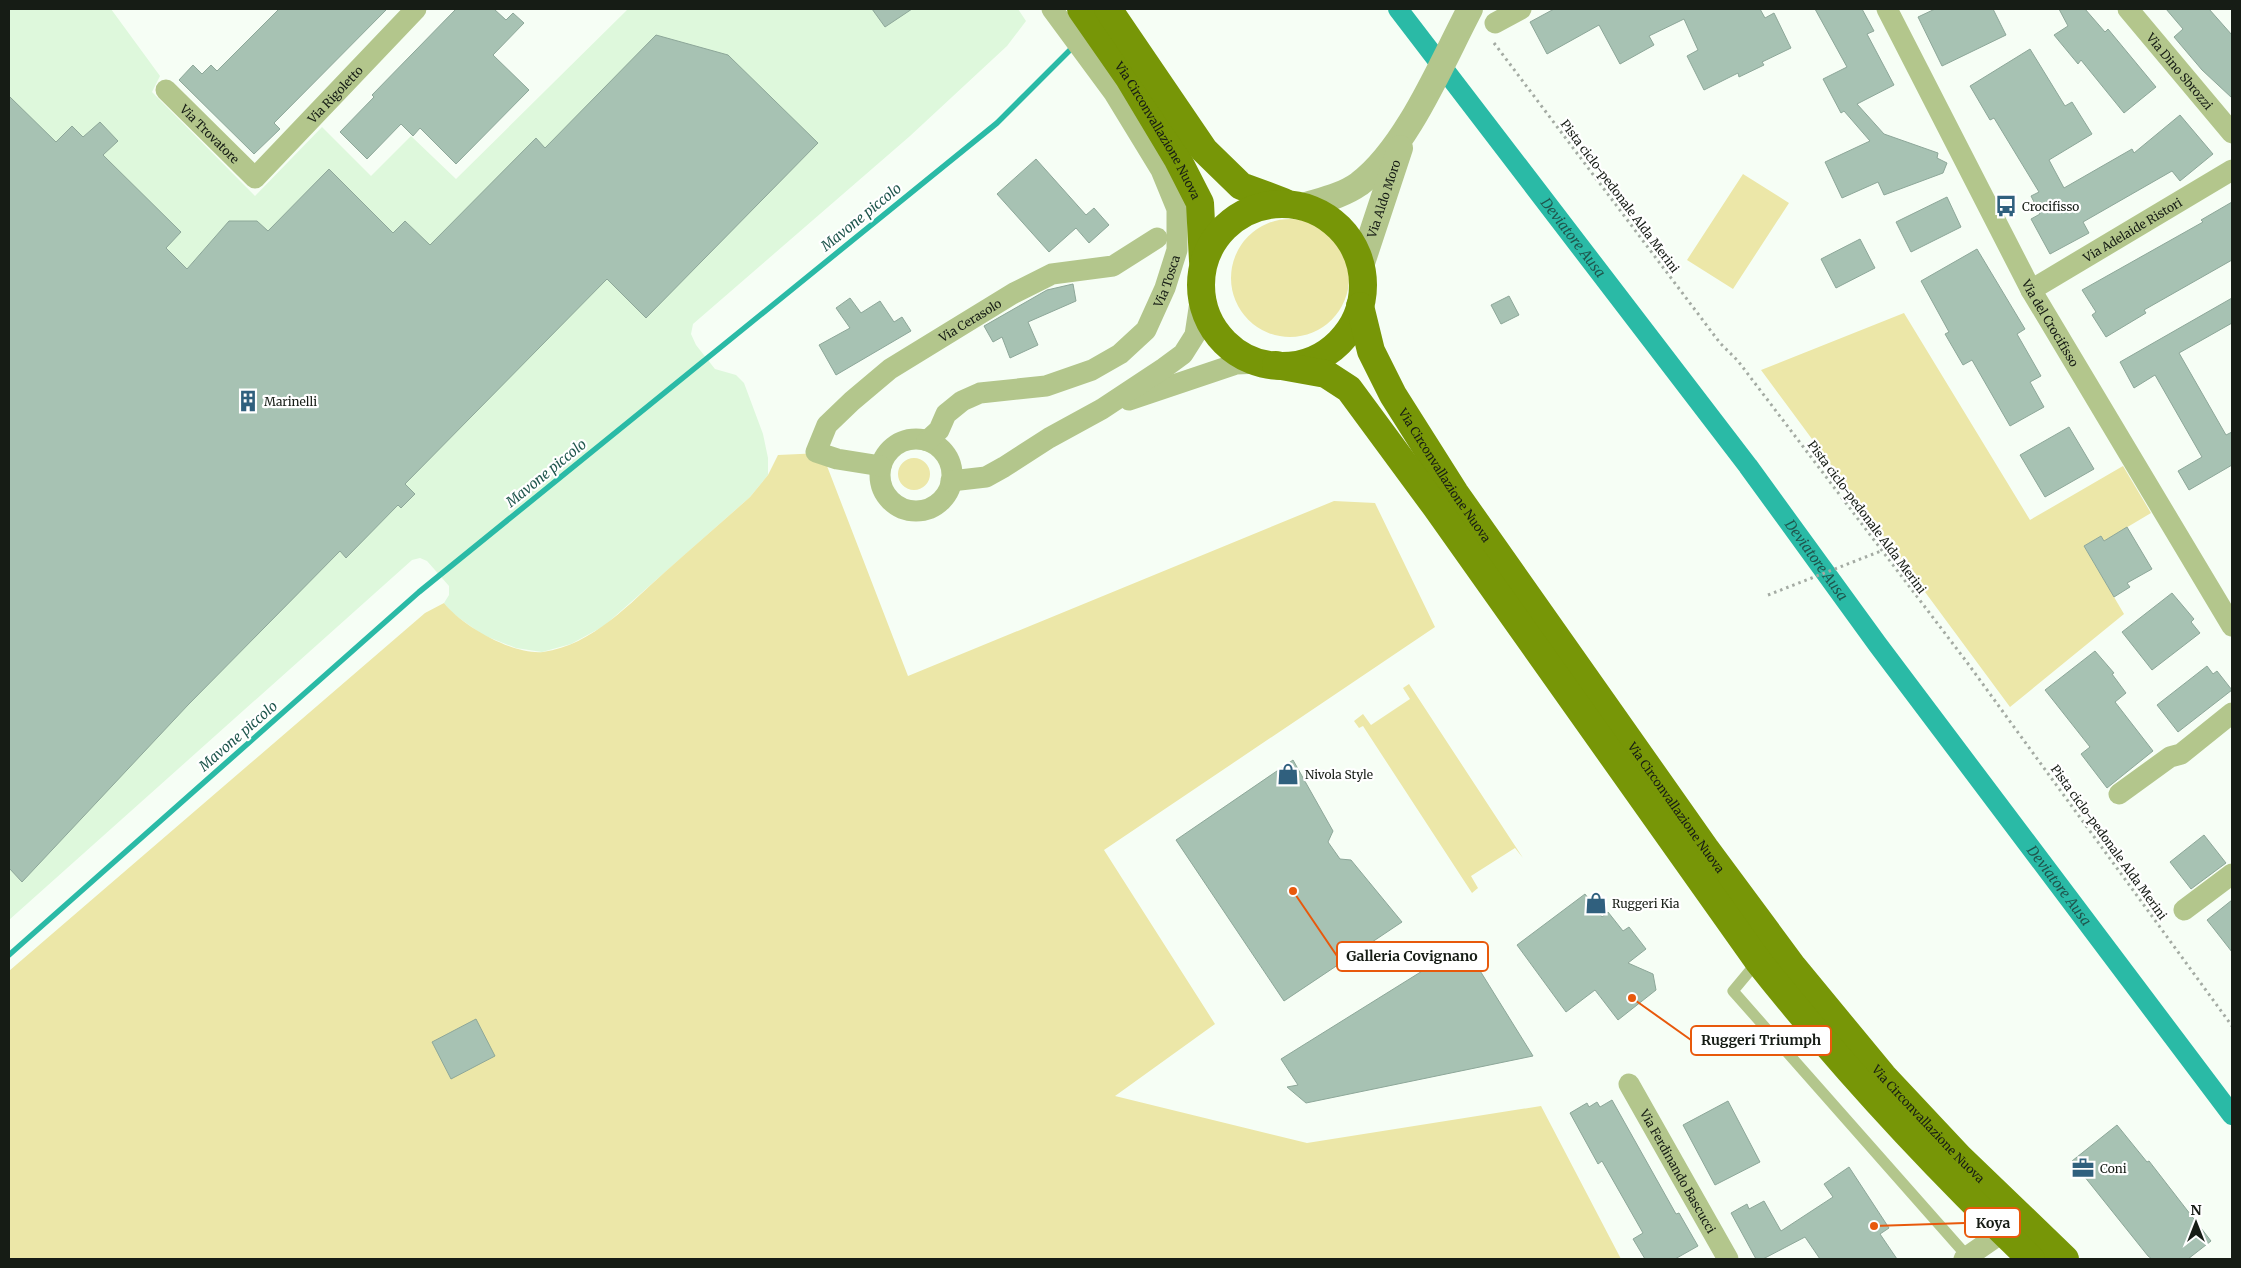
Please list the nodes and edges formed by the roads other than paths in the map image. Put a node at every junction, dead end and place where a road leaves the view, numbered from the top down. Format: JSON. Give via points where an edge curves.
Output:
{"nodes":[{"id":1,"x":416,"y":9,"type":"edge"},
{"id":2,"x":1052,"y":9,"type":"edge"},
{"id":3,"x":1081,"y":9,"type":"edge"},
{"id":4,"x":1108,"y":9,"type":"edge"},
{"id":5,"x":1470,"y":9,"type":"edge"},
{"id":6,"x":1520,"y":9,"type":"edge"},
{"id":7,"x":1887,"y":9,"type":"edge"},
{"id":8,"x":2128,"y":9,"type":"edge"},
{"id":9,"x":1495,"y":23,"type":"road end"},
{"id":10,"x":1129,"y":78,"type":"junction"},
{"id":11,"x":166,"y":90,"type":"dead end"},
{"id":12,"x":1406,"y":131,"type":"junction"},
{"id":13,"x":2232,"y":133,"type":"edge"},
{"id":14,"x":2232,"y":170,"type":"edge"},
{"id":15,"x":254,"y":178,"type":"joint"},
{"id":16,"x":1295,"y":205,"type":"junction"},
{"id":17,"x":1157,"y":238,"type":"dead end"},
{"id":18,"x":1203,"y":264,"type":"junction"},
{"id":19,"x":1361,"y":266,"type":"junction"},
{"id":20,"x":2031,"y":290,"type":"junction"},
{"id":21,"x":1201,"y":295,"type":"junction"},
{"id":22,"x":1360,"y":306,"type":"junction"},
{"id":23,"x":1268,"y":364,"type":"junction"},
{"id":24,"x":1102,"y":409,"type":"junction"},
{"id":25,"x":927,"y":441,"type":"junction"},
{"id":26,"x":881,"y":466,"type":"junction"},
{"id":27,"x":951,"y":481,"type":"junction"},
{"id":28,"x":2232,"y":626,"type":"edge"},
{"id":29,"x":2232,"y":713,"type":"edge"},
{"id":30,"x":2119,"y":794,"type":"dead end"},
{"id":31,"x":2232,"y":874,"type":"edge"},
{"id":32,"x":2184,"y":910,"type":"dead end"},
{"id":33,"x":1758,"y":961,"type":"junction"},
{"id":34,"x":1629,"y":1084,"type":"dead end"},
{"id":35,"x":2003,"y":1232,"type":"junction"},
{"id":36,"x":1966,"y":1258,"type":"edge"},
{"id":37,"x":1728,"y":1259,"type":"edge"},
{"id":38,"x":2031,"y":1259,"type":"edge"},
{"id":39,"x":2065,"y":1259,"type":"edge"}],
"edges":[{"from":1,"to":15,"type":"street","name":"Via Rigoletto"},
{"from":2,"to":10,"type":"street","name":"Via Tosca"},
{"from":3,"to":10,"type":"main road","name":"Via Circonvallazione Nuova"},
{"from":4,"to":10,"type":"main road","name":"Via Circonvallazione Nuova"},
{"from":5,"to":12,"type":"street"},
{"from":6,"to":9,"type":"street"},
{"from":7,"to":20,"type":"street","name":"Via del Crocifisso"},
{"from":8,"to":13,"type":"street","name":"Via Dino Sbrozzi"},
{"from":10,"to":16,"type":"main road","name":"Via Circonvallazione Nuova","via":[[1240,186]]},
{"from":10,"to":18,"type":"main road","name":"Via Circonvallazione Nuova","via":[[1177,158],[1200,204]]},
{"from":10,"to":25,"type":"street","name":"Via Tosca","via":[[1177,209],[1177,250],[1165,288],[1146,330],[1120,354],[1092,370],[1046,386],[980,393],[962,401],[946,414],[939,430]]},
{"from":11,"to":15,"type":"street","name":"Via Trovatore"},
{"from":12,"to":16,"type":"street","via":[[1359,184],[1344,193]]},
{"from":12,"to":19,"type":"street","name":"Via Aldo Moro"},
{"from":14,"to":20,"type":"street","name":"Via Adelaide Ristori"},
{"from":16,"to":18,"type":"main road","via":[[1271,204],[1234,219],[1217,235]]},
{"from":16,"to":19,"type":"main road","via":[[1316,211],[1340,228]]},
{"from":17,"to":26,"type":"street","name":"Via Cerasolo","via":[[1113,266],[1052,274],[1014,293],[890,369],[827,425],[816,452]]},
{"from":18,"to":21,"type":"main road"},
{"from":19,"to":22,"type":"main road","via":[[1363,292]]},
{"from":20,"to":28,"type":"street","name":"Via del Crocifisso"},
{"from":21,"to":23,"type":"main road","via":[[1208,318],[1221,338],[1246,357]]},
{"from":21,"to":24,"type":"street","via":[[1195,335],[1183,354]]},
{"from":22,"to":23,"type":"main road","via":[[1346,334],[1329,350],[1308,361]]},
{"from":22,"to":39,"type":"main road","name":"Via Circonvallazione Nuova","via":[[1371,351],[1393,395],[1455,493],[1792,967],[1883,1076],[1959,1158]]},
{"from":23,"to":24,"type":"street","via":[[1236,364]]},
{"from":23,"to":33,"type":"main road","name":"Via Circonvallazione Nuova","via":[[1326,374],[1349,389]]},
{"from":24,"to":27,"type":"street","via":[[986,477]]},
{"from":25,"to":26,"type":"street","via":[[904,441],[893,447]]},
{"from":25,"to":27,"type":"street","via":[[946,457],[952,471]]},
{"from":26,"to":27,"type":"street","via":[[882,489],[888,499],[908,511],[931,508],[948,492]]},
{"from":29,"to":30,"type":"street","via":[[2181,754],[2170,757]]},
{"from":31,"to":32,"type":"street"},
{"from":33,"to":35,"type":"main road","name":"Via Circonvallazione Nuova","via":[[1792,1004],[1907,1132]]},
{"from":33,"to":36,"type":"lane","via":[[1733,991]]},
{"from":34,"to":37,"type":"street","name":"Via Ferdinando Bascucci"},
{"from":35,"to":36,"type":"street"},
{"from":35,"to":38,"type":"main road","name":"Via Circonvallazione Nuova"}]}
